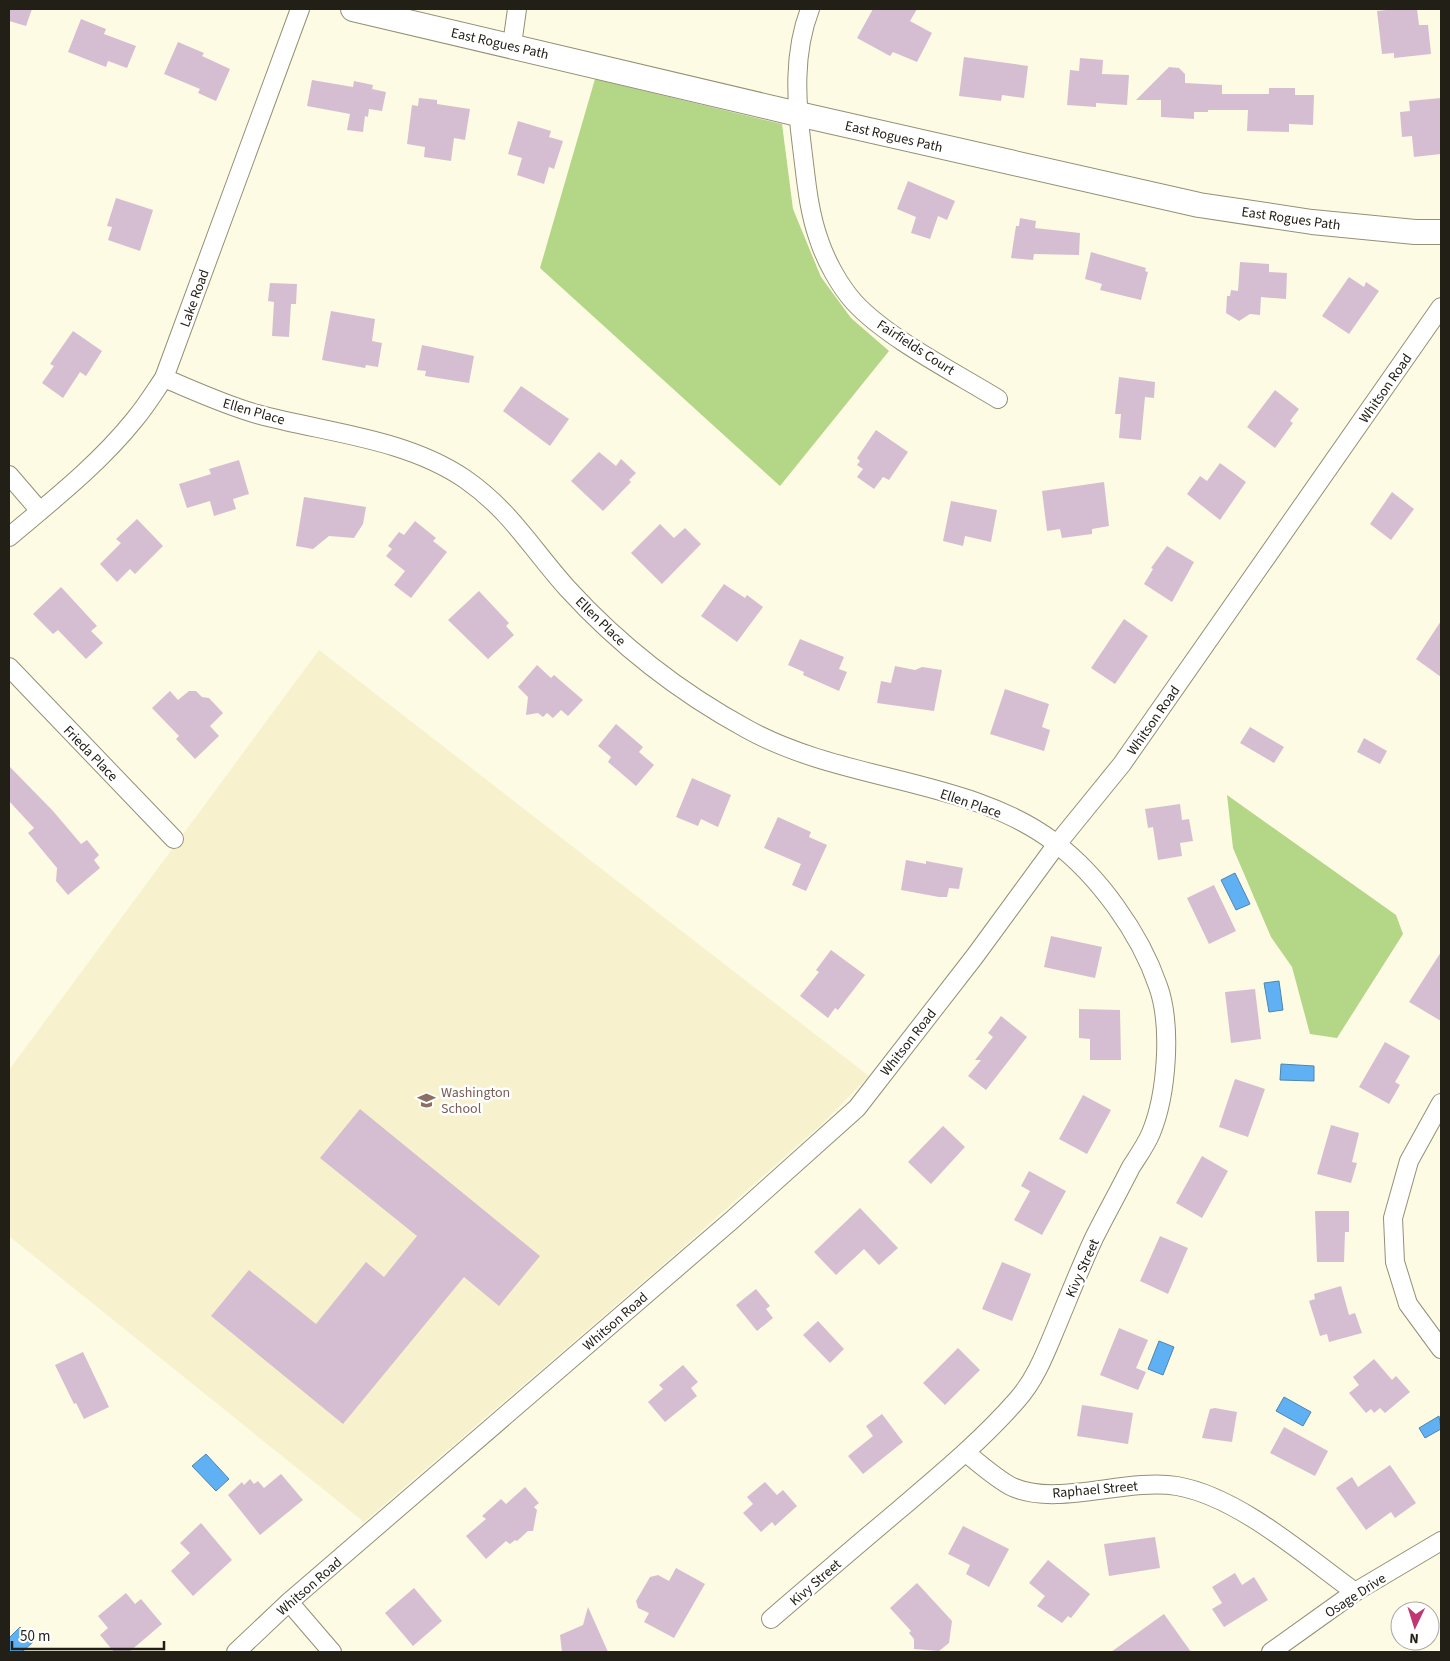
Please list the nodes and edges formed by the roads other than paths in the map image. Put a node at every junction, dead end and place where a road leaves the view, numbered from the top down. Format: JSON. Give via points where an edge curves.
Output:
{"nodes":[{"id":1,"x":300,"y":9,"type":"edge"},
{"id":2,"x":353,"y":9,"type":"edge"},
{"id":3,"x":517,"y":9,"type":"edge"},
{"id":4,"x":810,"y":9,"type":"edge"},
{"id":5,"x":512,"y":45,"type":"junction"},
{"id":6,"x":798,"y":114,"type":"junction"},
{"id":7,"x":1441,"y":232,"type":"edge"},
{"id":8,"x":1441,"y":307,"type":"edge"},
{"id":9,"x":164,"y":378,"type":"junction"},
{"id":10,"x":998,"y":399,"type":"dead end"},
{"id":11,"x":9,"y":475,"type":"edge"},
{"id":12,"x":40,"y":510,"type":"junction"},
{"id":13,"x":9,"y":536,"type":"edge"},
{"id":14,"x":9,"y":668,"type":"edge"},
{"id":15,"x":174,"y":839,"type":"dead end"},
{"id":16,"x":1057,"y":844,"type":"junction"},
{"id":17,"x":1441,"y":1103,"type":"edge"},
{"id":18,"x":1441,"y":1349,"type":"edge"},
{"id":19,"x":966,"y":1453,"type":"junction"},
{"id":20,"x":1441,"y":1541,"type":"edge"},
{"id":21,"x":1356,"y":1592,"type":"junction"},
{"id":22,"x":289,"y":1602,"type":"junction"},
{"id":23,"x":771,"y":1619,"type":"dead end"},
{"id":24,"x":236,"y":1652,"type":"edge"},
{"id":25,"x":332,"y":1652,"type":"edge"},
{"id":26,"x":1271,"y":1652,"type":"edge"}],
"edges":[{"from":1,"to":9,"type":"street","name":"Lake Road"},
{"from":2,"to":5,"type":"street","name":"East Rogues Path"},
{"from":3,"to":5,"type":"street"},
{"from":4,"to":6,"type":"street","name":"Fairfields Court","via":[[798,63]]},
{"from":5,"to":6,"type":"street","name":"East Rogues Path"},
{"from":6,"to":7,"type":"street","name":"East Rogues Path","via":[[1199,205],[1312,222]]},
{"from":6,"to":10,"type":"street","name":"Fairfields Court","via":[[808,201],[819,240],[833,271],[854,302],[883,328]]},
{"from":8,"to":16,"type":"street","name":"Whitson Road","via":[[1122,764]]},
{"from":9,"to":12,"type":"street","name":"Lake Road","via":[[112,445]]},
{"from":9,"to":16,"type":"street","name":"Ellen Place","via":[[216,401],[258,414],[414,453],[460,476],[496,502],[565,586],[602,624],[645,664],[707,706],[752,732],[801,753],[849,769],[969,799],[1026,823]]},
{"from":11,"to":12,"type":"street"},
{"from":12,"to":13,"type":"street","name":"Lake Road"},
{"from":14,"to":15,"type":"street","name":"Frieda Place"},
{"from":16,"to":19,"type":"street","name":"Kivy Street","via":[[1109,896],[1139,944],[1160,988],[1168,1043],[1162,1088],[1152,1132],[1095,1236],[1041,1362],[1021,1396]]},
{"from":16,"to":22,"type":"street","name":"Whitson Road","via":[[975,956],[856,1108],[718,1233]]},
{"from":17,"to":18,"type":"street","via":[[1409,1161],[1393,1218],[1395,1262],[1408,1304]]},
{"from":19,"to":21,"type":"street","name":"Raphael Street","via":[[1015,1488],[1054,1495],[1133,1485],[1178,1486],[1228,1503]]},
{"from":19,"to":23,"type":"street","name":"Kivy Street"},
{"from":20,"to":21,"type":"street","name":"Osage Drive"},
{"from":21,"to":26,"type":"street","name":"Osage Drive"},
{"from":22,"to":24,"type":"street","name":"Whitson Road"},
{"from":22,"to":25,"type":"street"}]}
